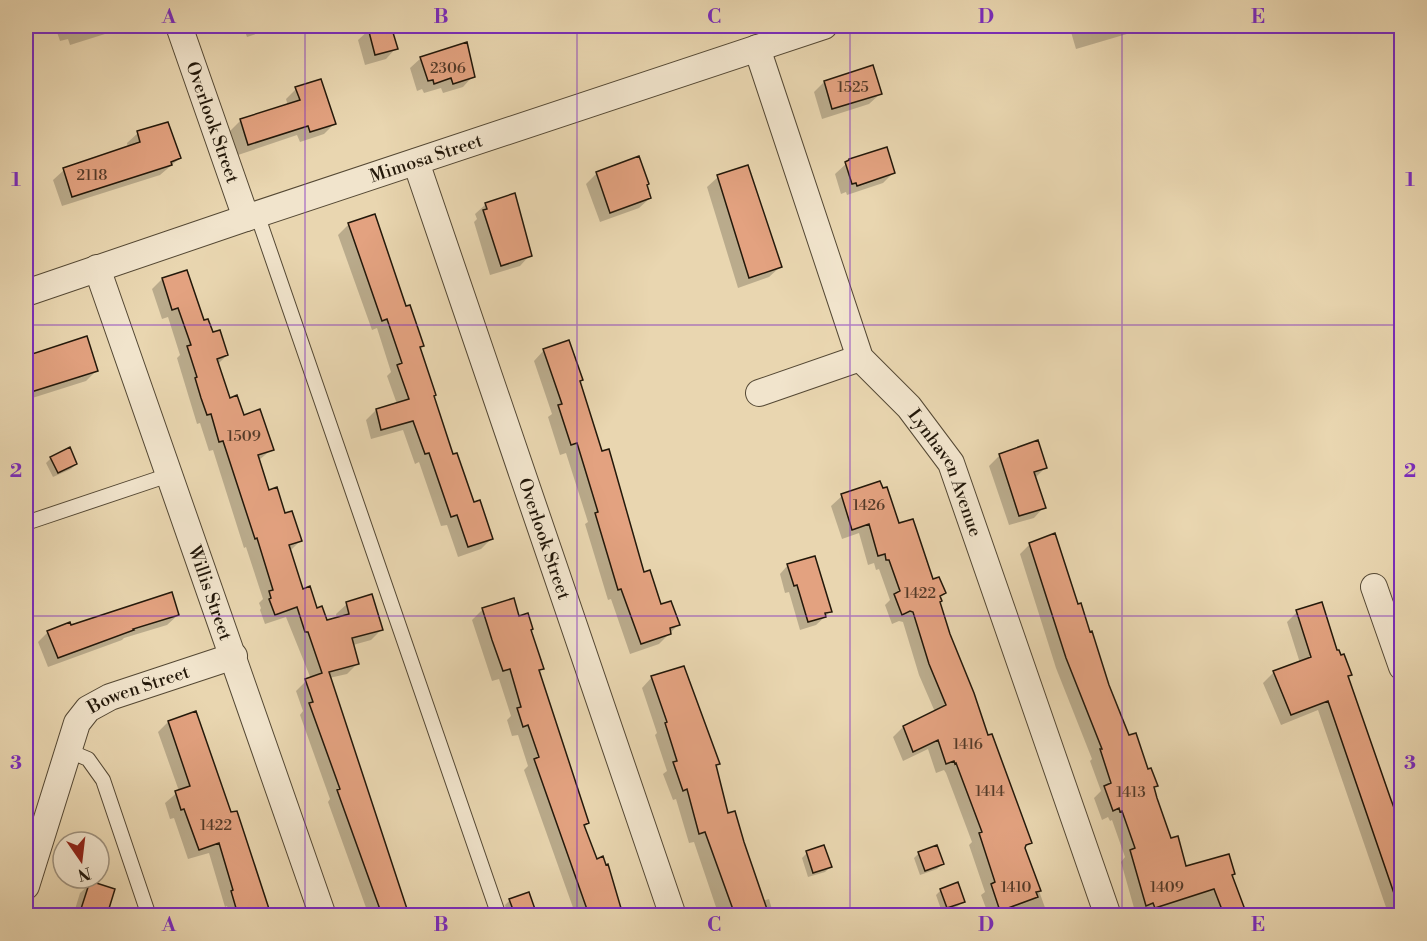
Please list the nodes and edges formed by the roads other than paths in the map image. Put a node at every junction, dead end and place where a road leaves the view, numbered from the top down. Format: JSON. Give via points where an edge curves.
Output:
{"nodes":[{"id":1,"x":179,"y":26,"type":"edge"},
{"id":2,"x":824,"y":26,"type":"edge"},
{"id":3,"x":757,"y":48,"type":"junction"},
{"id":4,"x":416,"y":162,"type":"junction"},
{"id":5,"x":251,"y":216,"type":"junction"},
{"id":6,"x":97,"y":268,"type":"junction"},
{"id":7,"x":26,"y":293,"type":"edge"},
{"id":8,"x":860,"y":358,"type":"junction"},
{"id":9,"x":759,"y":393,"type":"dead end"},
{"id":10,"x":169,"y":475,"type":"junction"},
{"id":11,"x":26,"y":523,"type":"edge"},
{"id":12,"x":1374,"y":587,"type":"dead end"},
{"id":13,"x":234,"y":656,"type":"junction"},
{"id":14,"x":1401,"y":667,"type":"edge"},
{"id":15,"x":69,"y":752,"type":"junction"},
{"id":16,"x":26,"y":886,"type":"edge"},
{"id":17,"x":149,"y":915,"type":"edge"},
{"id":18,"x":323,"y":915,"type":"edge"},
{"id":19,"x":499,"y":915,"type":"edge"},
{"id":20,"x":673,"y":915,"type":"edge"},
{"id":21,"x":1108,"y":915,"type":"edge"}],
"edges":[{"from":1,"to":5,"type":"street","name":"Overlook Street"},
{"from":2,"to":3,"type":"street","name":"Mimosa Street"},
{"from":3,"to":4,"type":"street","name":"Mimosa Street"},
{"from":3,"to":8,"type":"street","name":"Lynhaven Avenue"},
{"from":4,"to":5,"type":"street","name":"Mimosa Street"},
{"from":4,"to":20,"type":"street","name":"Overlook Street"},
{"from":5,"to":6,"type":"street","name":"Mimosa Street"},
{"from":5,"to":19,"type":"lane"},
{"from":6,"to":7,"type":"street","name":"Mimosa Street"},
{"from":6,"to":10,"type":"street","name":"Willis Street"},
{"from":8,"to":9,"type":"street"},
{"from":8,"to":21,"type":"street","name":"Lynhaven Avenue","via":[[909,407],[951,463]]},
{"from":10,"to":11,"type":"lane"},
{"from":10,"to":13,"type":"street","name":"Willis Street"},
{"from":12,"to":14,"type":"street"},
{"from":13,"to":15,"type":"street","name":"Bowen Street","via":[[111,697],[88,709],[77,723]]},
{"from":13,"to":18,"type":"street","name":"Willis Street"},
{"from":15,"to":16,"type":"street","name":"Bowen Street"},
{"from":15,"to":17,"type":"lane","via":[[88,759],[103,780]]}]}
